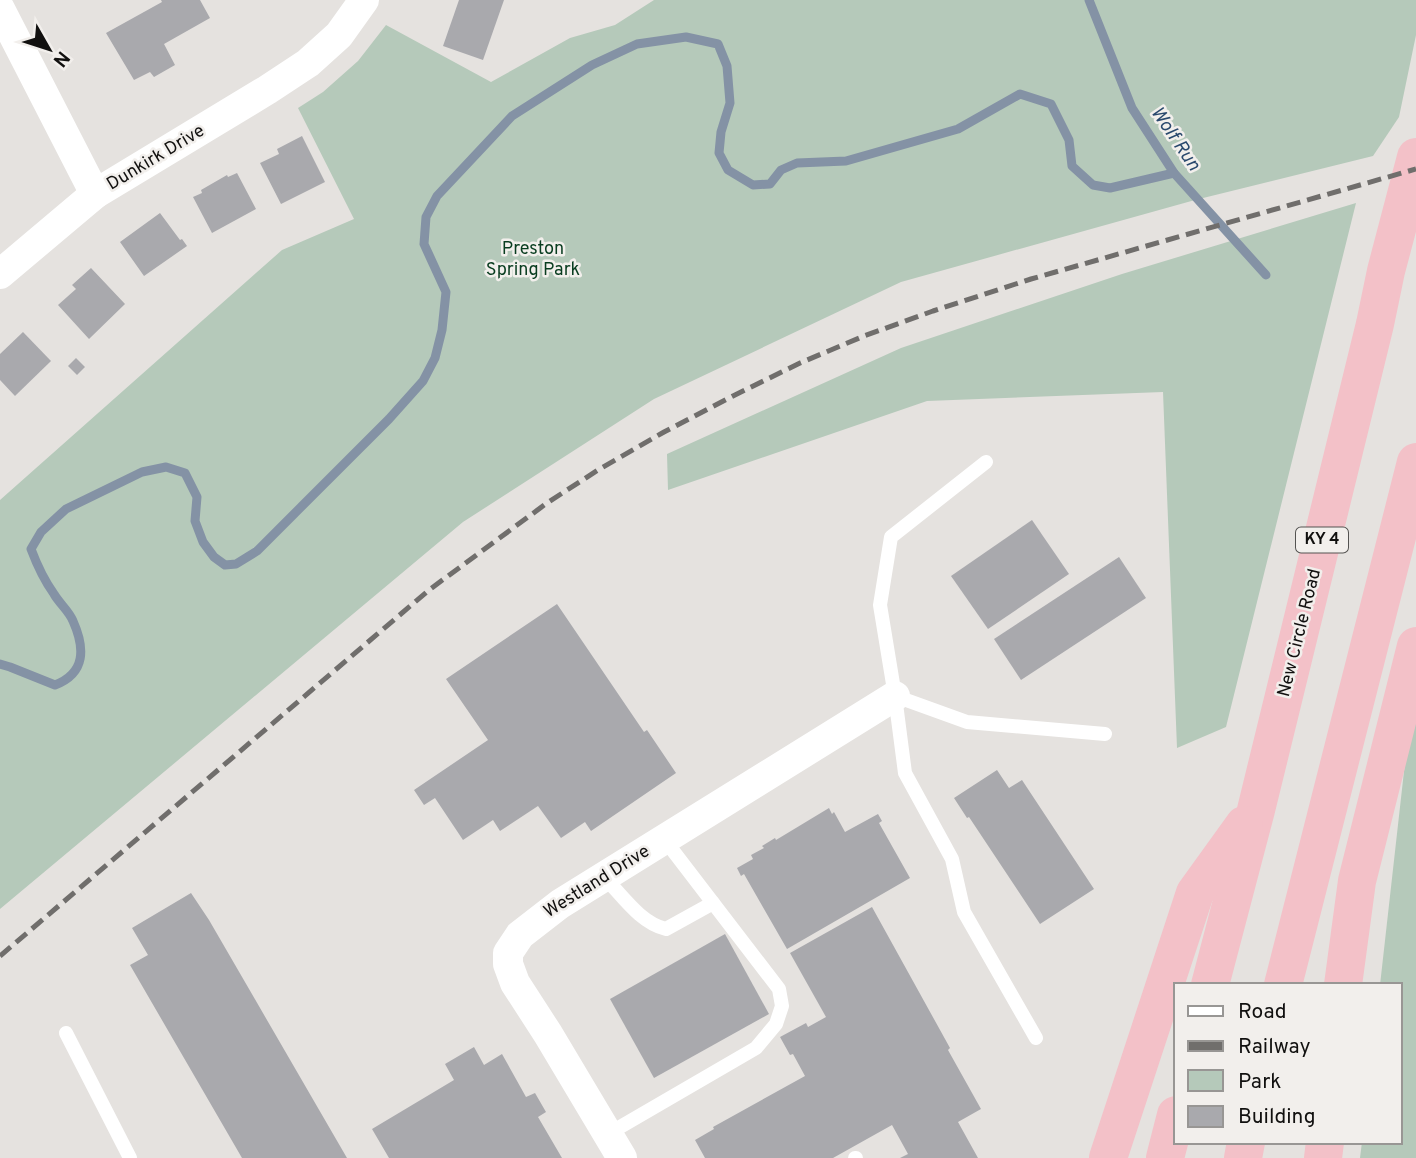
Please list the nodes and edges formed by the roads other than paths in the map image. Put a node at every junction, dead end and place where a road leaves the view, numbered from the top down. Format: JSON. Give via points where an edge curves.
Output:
{"nodes":[{"id":1,"x":364,"y":0,"type":"edge"},
{"id":2,"x":0,"y":9,"type":"edge"},
{"id":3,"x":1416,"y":157,"type":"edge"},
{"id":4,"x":95,"y":194,"type":"junction"},
{"id":5,"x":0,"y":274,"type":"edge"},
{"id":6,"x":986,"y":462,"type":"dead end"},
{"id":7,"x":1416,"y":462,"type":"edge"},
{"id":8,"x":1416,"y":646,"type":"edge"},
{"id":9,"x":895,"y":696,"type":"junction"},
{"id":10,"x":1105,"y":734,"type":"dead end"},
{"id":11,"x":1256,"y":810,"type":"junction"},
{"id":12,"x":664,"y":839,"type":"junction"},
{"id":13,"x":604,"y":877,"type":"junction"},
{"id":14,"x":713,"y":903,"type":"junction"},
{"id":15,"x":1211,"y":983,"type":"edge"},
{"id":16,"x":1284,"y":983,"type":"edge"},
{"id":17,"x":1343,"y":983,"type":"edge"},
{"id":18,"x":66,"y":1033,"type":"dead end"},
{"id":19,"x":1036,"y":1038,"type":"dead end"},
{"id":20,"x":1174,"y":1123,"type":"edge"},
{"id":21,"x":615,"y":1146,"type":"edge"},
{"id":22,"x":130,"y":1158,"type":"edge"},
{"id":23,"x":1108,"y":1158,"type":"edge"},
{"id":24,"x":1165,"y":1158,"type":"edge"}],
"edges":[{"from":1,"to":4,"type":"street","name":"Dunkirk Drive","via":[[339,35],[308,63]]},
{"from":2,"to":4,"type":"street"},
{"from":3,"to":11,"type":"highway","name":"New Circle Road","number":"KY 4"},
{"from":4,"to":5,"type":"street","name":"Dunkirk Drive"},
{"from":6,"to":9,"type":"lane","via":[[891,537],[880,605]]},
{"from":7,"to":16,"type":"highway"},
{"from":8,"to":17,"type":"highway","via":[[1357,881]]},
{"from":9,"to":10,"type":"lane","via":[[967,722]]},
{"from":9,"to":12,"type":"street","name":"Westland Drive"},
{"from":9,"to":19,"type":"lane","via":[[905,773],[952,859],[964,912]]},
{"from":11,"to":15,"type":"highway","name":"New Circle Road","number":"KY 4"},
{"from":11,"to":23,"type":"highway","via":[[1195,893]]},
{"from":12,"to":13,"type":"street","name":"Westland Drive"},
{"from":12,"to":14,"type":"lane"},
{"from":13,"to":14,"type":"lane","via":[[645,919],[666,929]]},
{"from":13,"to":21,"type":"street","name":"Westland Drive","via":[[520,935],[508,953],[508,964],[514,983]]},
{"from":14,"to":21,"type":"lane","via":[[779,989],[782,1006],[776,1024],[756,1048]]},
{"from":18,"to":22,"type":"lane"},
{"from":20,"to":24,"type":"highway"}]}
